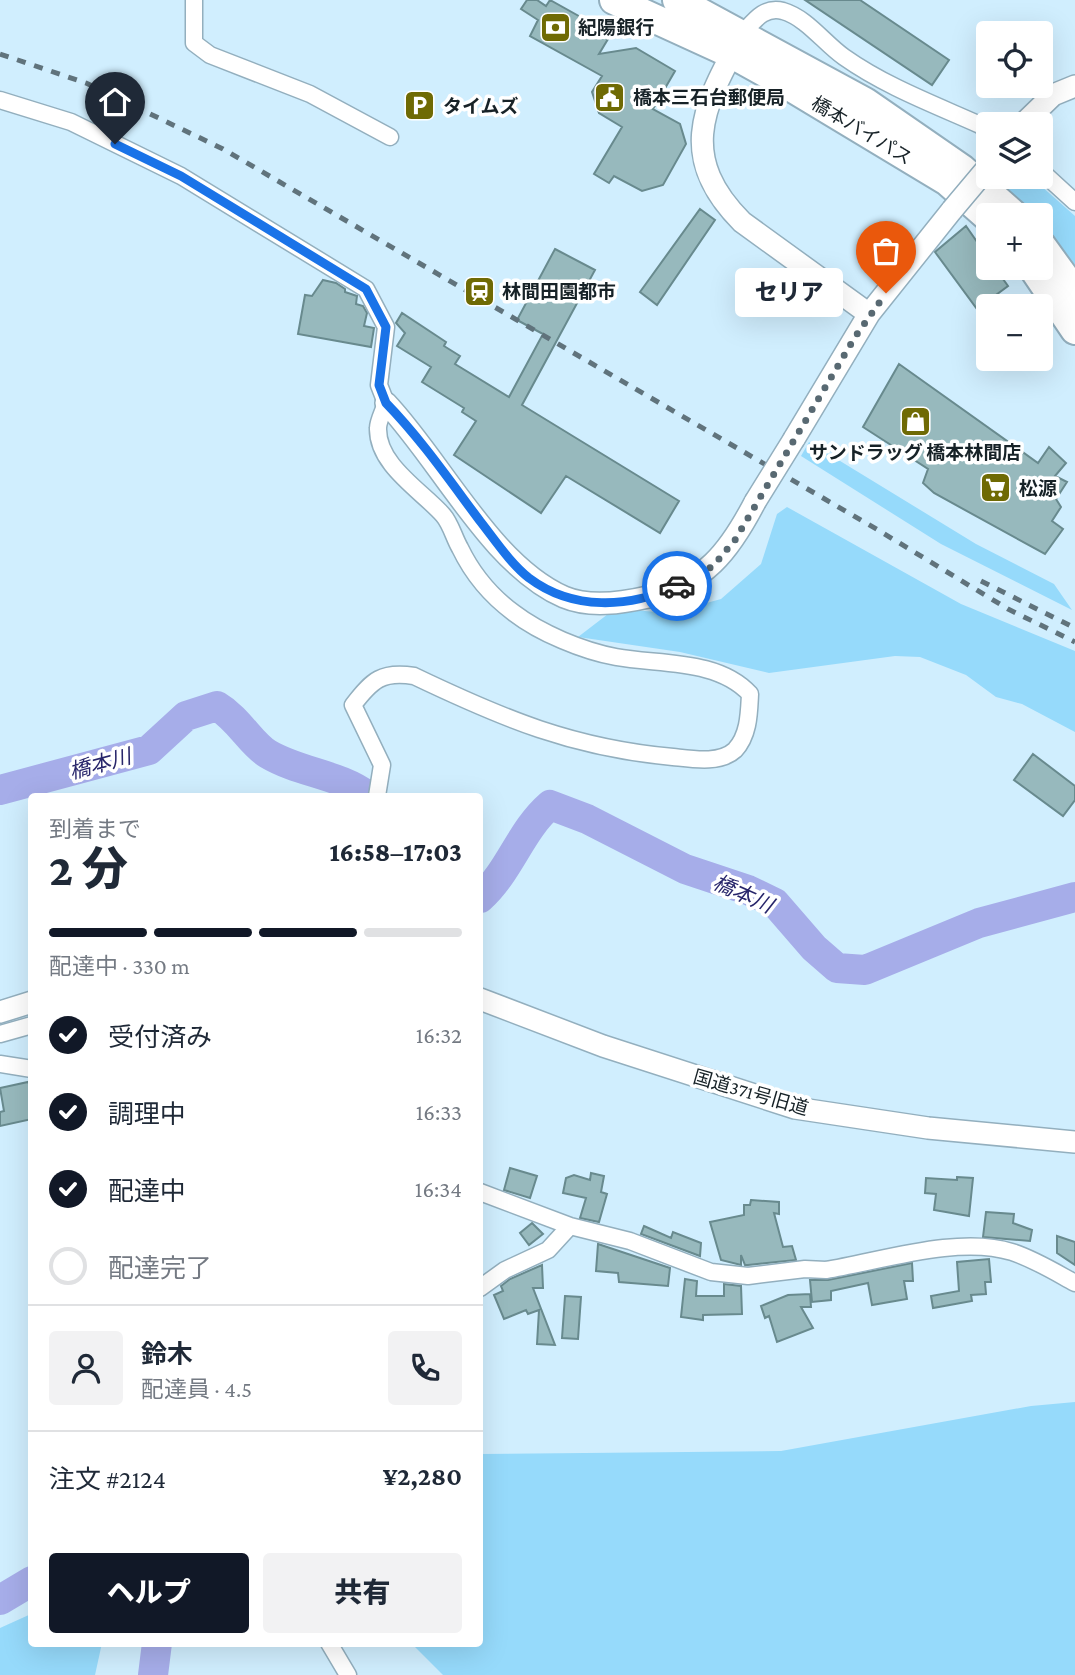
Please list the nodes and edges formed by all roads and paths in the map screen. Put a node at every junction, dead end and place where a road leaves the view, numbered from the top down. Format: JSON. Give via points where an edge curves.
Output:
{"nodes":[{"id":1,"x":194,"y":0,"type":"edge"},
{"id":2,"x":614,"y":0,"type":"edge"},
{"id":3,"x":677,"y":0,"type":"edge"},
{"id":4,"x":738,"y":44,"type":"junction"},
{"id":5,"x":1075,"y":86,"type":"edge"},
{"id":6,"x":0,"y":100,"type":"edge"},
{"id":7,"x":1035,"y":112,"type":"edge"},
{"id":8,"x":976,"y":123,"type":"edge"},
{"id":9,"x":390,"y":137,"type":"dead end"},
{"id":10,"x":976,"y":181,"type":"edge"},
{"id":11,"x":1053,"y":182,"type":"edge"},
{"id":12,"x":1075,"y":202,"type":"edge"},
{"id":13,"x":1000,"y":203,"type":"edge"},
{"id":14,"x":976,"y":207,"type":"edge"},
{"id":15,"x":1053,"y":262,"type":"edge"},
{"id":16,"x":1041,"y":280,"type":"edge"},
{"id":17,"x":1075,"y":292,"type":"edge"},
{"id":18,"x":870,"y":314,"type":"junction"},
{"id":19,"x":1075,"y":330,"type":"edge"},
{"id":20,"x":386,"y":403,"type":"junction"},
{"id":21,"x":378,"y":789,"type":"edge"},
{"id":22,"x":483,"y":1000,"type":"edge"},
{"id":23,"x":28,"y":1003,"type":"edge"},
{"id":24,"x":0,"y":1012,"type":"edge"},
{"id":25,"x":28,"y":1026,"type":"edge"},
{"id":26,"x":0,"y":1034,"type":"edge"},
{"id":27,"x":0,"y":1064,"type":"edge"},
{"id":28,"x":28,"y":1068,"type":"edge"},
{"id":29,"x":1075,"y":1142,"type":"edge"},
{"id":30,"x":483,"y":1193,"type":"edge"},
{"id":31,"x":570,"y":1226,"type":"junction"},
{"id":32,"x":1075,"y":1283,"type":"edge"},
{"id":33,"x":483,"y":1285,"type":"edge"},
{"id":34,"x":331,"y":1647,"type":"edge"},
{"id":35,"x":348,"y":1675,"type":"edge"}],
"edges":[{"from":1,"to":9,"type":"street","via":[[194,43],[210,55],[310,94]]},
{"from":2,"to":4,"type":"highway","name":"橋本バイパス"},
{"from":3,"to":4,"type":"highway","name":"橋本バイパス"},
{"from":4,"to":8,"type":"street","via":[[758,16],[783,12],[893,87]]},
{"from":4,"to":13,"type":"highway","name":"橋本バイパス","via":[[864,102],[962,169]]},
{"from":4,"to":14,"type":"highway","name":"橋本バイパス","via":[[947,181]]},
{"from":4,"to":18,"type":"street","via":[[708,100],[702,129],[711,180],[724,204],[742,222]]},
{"from":5,"to":7,"type":"street","via":[[1053,94]]},
{"from":6,"to":20,"type":"street","via":[[71,122],[181,176],[366,289],[386,327],[379,385]]},
{"from":10,"to":18,"type":"street","bridge":true},
{"from":11,"to":12,"type":"street"},
{"from":15,"to":17,"type":"highway"},
{"from":16,"to":19,"type":"highway"},
{"from":18,"to":20,"type":"street","bridge":true,"via":[[735,540],[713,566],[662,593],[605,604],[567,598],[529,578]]},
{"from":20,"to":21,"type":"street","via":[[378,428],[384,453],[446,517],[461,551],[487,590],[515,614],[547,632],[612,656],[721,672],[750,694],[744,737],[733,752],[707,760],[597,748],[551,736],[414,676],[395,673],[370,683],[353,705],[382,765]]},
{"from":22,"to":29,"type":"street","name":"国道371号旧道","via":[[603,1046],[795,1108],[928,1128]]},
{"from":23,"to":24,"type":"street"},
{"from":25,"to":26,"type":"street"},
{"from":27,"to":28,"type":"street"},
{"from":30,"to":31,"type":"street"},
{"from":31,"to":32,"type":"street","via":[[630,1241],[711,1272],[748,1276],[826,1270],[953,1247],[1016,1253]]},
{"from":31,"to":33,"type":"street","via":[[548,1250]]},
{"from":34,"to":35,"type":"street"}]}
